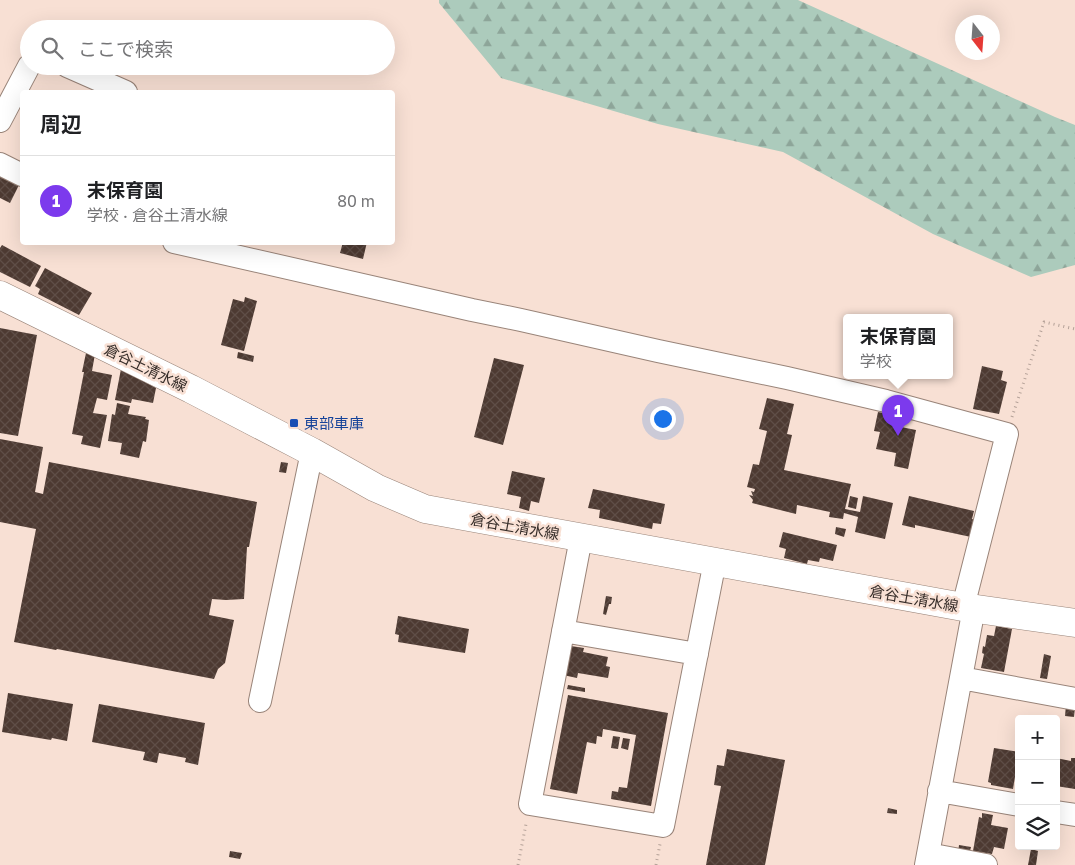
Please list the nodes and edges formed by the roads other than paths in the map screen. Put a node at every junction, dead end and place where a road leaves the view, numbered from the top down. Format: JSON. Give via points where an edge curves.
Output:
{"nodes":[{"id":1,"x":24,"y":75,"type":"edge"},
{"id":2,"x":87,"y":75,"type":"edge"},
{"id":3,"x":121,"y":90,"type":"edge"},
{"id":4,"x":0,"y":121,"type":"edge"},
{"id":5,"x":0,"y":164,"type":"edge"},
{"id":6,"x":20,"y":174,"type":"edge"},
{"id":7,"x":187,"y":245,"type":"edge"},
{"id":8,"x":0,"y":295,"type":"edge"},
{"id":9,"x":312,"y":452,"type":"junction"},
{"id":10,"x":581,"y":538,"type":"junction"},
{"id":11,"x":715,"y":561,"type":"junction"},
{"id":12,"x":969,"y":608,"type":"junction"},
{"id":13,"x":1075,"y":623,"type":"edge"},
{"id":14,"x":563,"y":631,"type":"junction"},
{"id":15,"x":697,"y":654,"type":"junction"},
{"id":16,"x":961,"y":678,"type":"junction"},
{"id":17,"x":1075,"y":699,"type":"edge"},
{"id":18,"x":260,"y":701,"type":"dead end"},
{"id":19,"x":939,"y":791,"type":"junction"},
{"id":20,"x":1015,"y":804,"type":"edge"},
{"id":21,"x":1060,"y":813,"type":"edge"},
{"id":22,"x":1075,"y":815,"type":"edge"},
{"id":23,"x":927,"y":860,"type":"edge"},
{"id":24,"x":986,"y":865,"type":"edge"}],
"edges":[{"from":1,"to":4,"type":"street"},
{"from":2,"to":3,"type":"street"},
{"from":5,"to":6,"type":"street"},
{"from":7,"to":12,"type":"street","via":[[658,352],[787,378],[1007,434]]},
{"from":8,"to":9,"type":"main road","name":"倉谷土清水線"},
{"from":9,"to":10,"type":"main road","name":"倉谷土清水線","via":[[376,488],[425,509]]},
{"from":9,"to":18,"type":"street"},
{"from":10,"to":11,"type":"main road","name":"倉谷土清水線"},
{"from":10,"to":14,"type":"street"},
{"from":11,"to":12,"type":"main road","name":"倉谷土清水線"},
{"from":11,"to":15,"type":"street"},
{"from":12,"to":13,"type":"main road","name":"倉谷土清水線"},
{"from":12,"to":16,"type":"street"},
{"from":14,"to":15,"type":"street"},
{"from":14,"to":15,"type":"street","via":[[530,804],[663,826]]},
{"from":16,"to":17,"type":"street"},
{"from":16,"to":19,"type":"street"},
{"from":19,"to":20,"type":"street"},
{"from":19,"to":23,"type":"street"},
{"from":21,"to":22,"type":"street"},
{"from":23,"to":24,"type":"street"}]}
